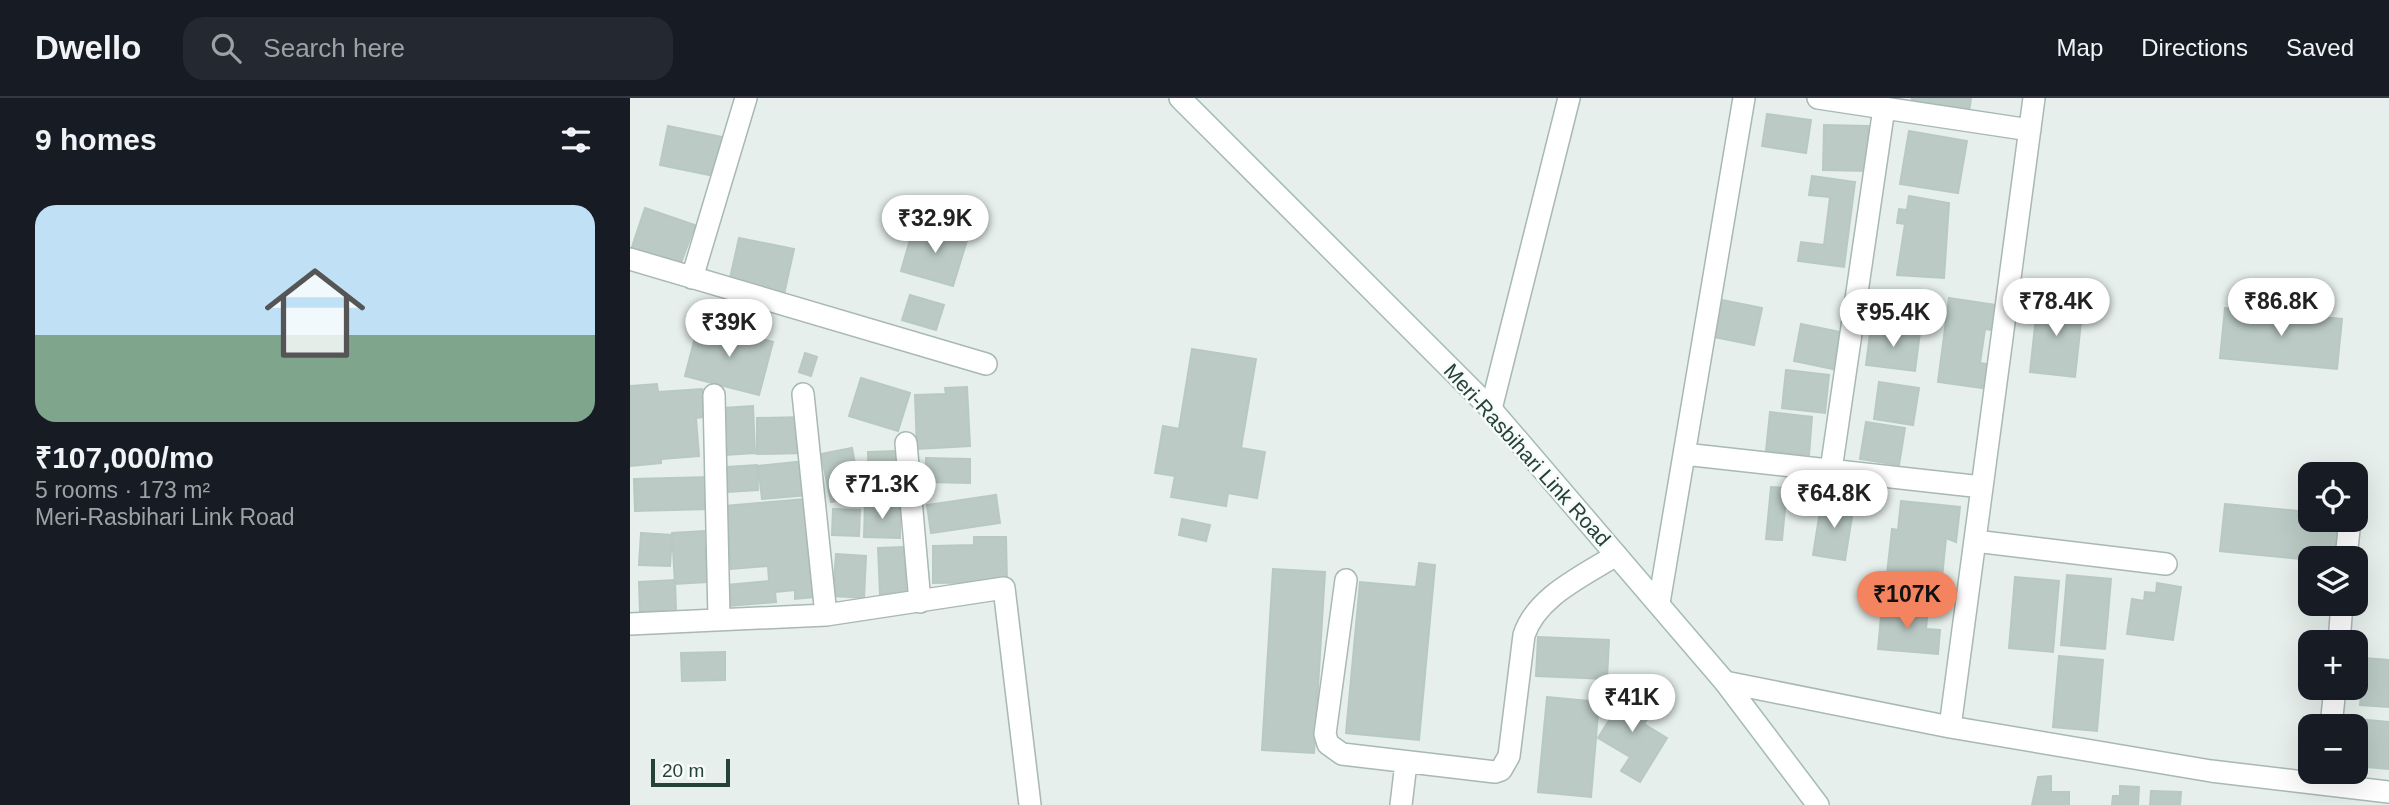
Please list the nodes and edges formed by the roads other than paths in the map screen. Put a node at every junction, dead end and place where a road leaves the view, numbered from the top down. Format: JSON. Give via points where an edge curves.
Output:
{"nodes":[{"id":1,"x":746,"y":98,"type":"edge"},
{"id":2,"x":1180,"y":98,"type":"edge"},
{"id":3,"x":1569,"y":98,"type":"edge"},
{"id":4,"x":1744,"y":98,"type":"edge"},
{"id":5,"x":1818,"y":98,"type":"edge"},
{"id":6,"x":2034,"y":98,"type":"edge"},
{"id":7,"x":1884,"y":108,"type":"junction"},
{"id":8,"x":2029,"y":130,"type":"junction"},
{"id":9,"x":630,"y":259,"type":"edge"},
{"id":10,"x":692,"y":278,"type":"junction"},
{"id":11,"x":986,"y":364,"type":"dead end"},
{"id":12,"x":803,"y":394,"type":"dead end"},
{"id":13,"x":714,"y":395,"type":"dead end"},
{"id":14,"x":1492,"y":409,"type":"junction"},
{"id":15,"x":906,"y":443,"type":"dead end"},
{"id":16,"x":1684,"y":454,"type":"junction"},
{"id":17,"x":1830,"y":470,"type":"junction"},
{"id":18,"x":1982,"y":487,"type":"junction"},
{"id":19,"x":1975,"y":541,"type":"junction"},
{"id":20,"x":1616,"y":555,"type":"junction"},
{"id":21,"x":2166,"y":564,"type":"dead end"},
{"id":22,"x":1346,"y":580,"type":"dead end"},
{"id":23,"x":920,"y":602,"type":"junction"},
{"id":24,"x":1659,"y":603,"type":"junction"},
{"id":25,"x":827,"y":615,"type":"junction"},
{"id":26,"x":719,"y":618,"type":"junction"},
{"id":27,"x":630,"y":624,"type":"edge"},
{"id":28,"x":1725,"y":682,"type":"junction"},
{"id":29,"x":1950,"y":727,"type":"junction"},
{"id":30,"x":1406,"y":763,"type":"junction"},
{"id":31,"x":2298,"y":776,"type":"edge"},
{"id":32,"x":2354,"y":784,"type":"edge"},
{"id":33,"x":2389,"y":792,"type":"edge"},
{"id":34,"x":1030,"y":805,"type":"edge"},
{"id":35,"x":1401,"y":805,"type":"edge"},
{"id":36,"x":1818,"y":805,"type":"edge"}],
"edges":[{"from":1,"to":10,"type":"street"},
{"from":2,"to":14,"type":"street","name":"Meri-Rasbihari Link Road"},
{"from":3,"to":14,"type":"street"},
{"from":4,"to":16,"type":"street"},
{"from":5,"to":7,"type":"street"},
{"from":6,"to":8,"type":"street"},
{"from":7,"to":8,"type":"street"},
{"from":7,"to":17,"type":"street"},
{"from":8,"to":18,"type":"street"},
{"from":9,"to":10,"type":"street"},
{"from":10,"to":11,"type":"street"},
{"from":12,"to":25,"type":"street"},
{"from":13,"to":26,"type":"street"},
{"from":14,"to":20,"type":"street","name":"Meri-Rasbihari Link Road"},
{"from":15,"to":23,"type":"street"},
{"from":16,"to":17,"type":"street"},
{"from":16,"to":24,"type":"street"},
{"from":17,"to":18,"type":"street"},
{"from":18,"to":19,"type":"street"},
{"from":19,"to":21,"type":"street"},
{"from":19,"to":29,"type":"street"},
{"from":20,"to":24,"type":"street","name":"Meri-Rasbihari Link Road"},
{"from":20,"to":30,"type":"street","via":[[1539,606],[1529,620],[1509,756],[1501,770]]},
{"from":22,"to":30,"type":"street","via":[[1325,734],[1328,744],[1342,754]]},
{"from":23,"to":25,"type":"street"},
{"from":23,"to":34,"type":"street","via":[[1004,588]]},
{"from":24,"to":28,"type":"street","name":"Meri-Rasbihari Link Road"},
{"from":25,"to":26,"type":"street"},
{"from":26,"to":27,"type":"street"},
{"from":28,"to":29,"type":"street"},
{"from":28,"to":36,"type":"street","name":"Meri-Rasbihari Link Road"},
{"from":29,"to":31,"type":"street","via":[[2211,771]]},
{"from":30,"to":35,"type":"street"},
{"from":32,"to":33,"type":"street"}]}
